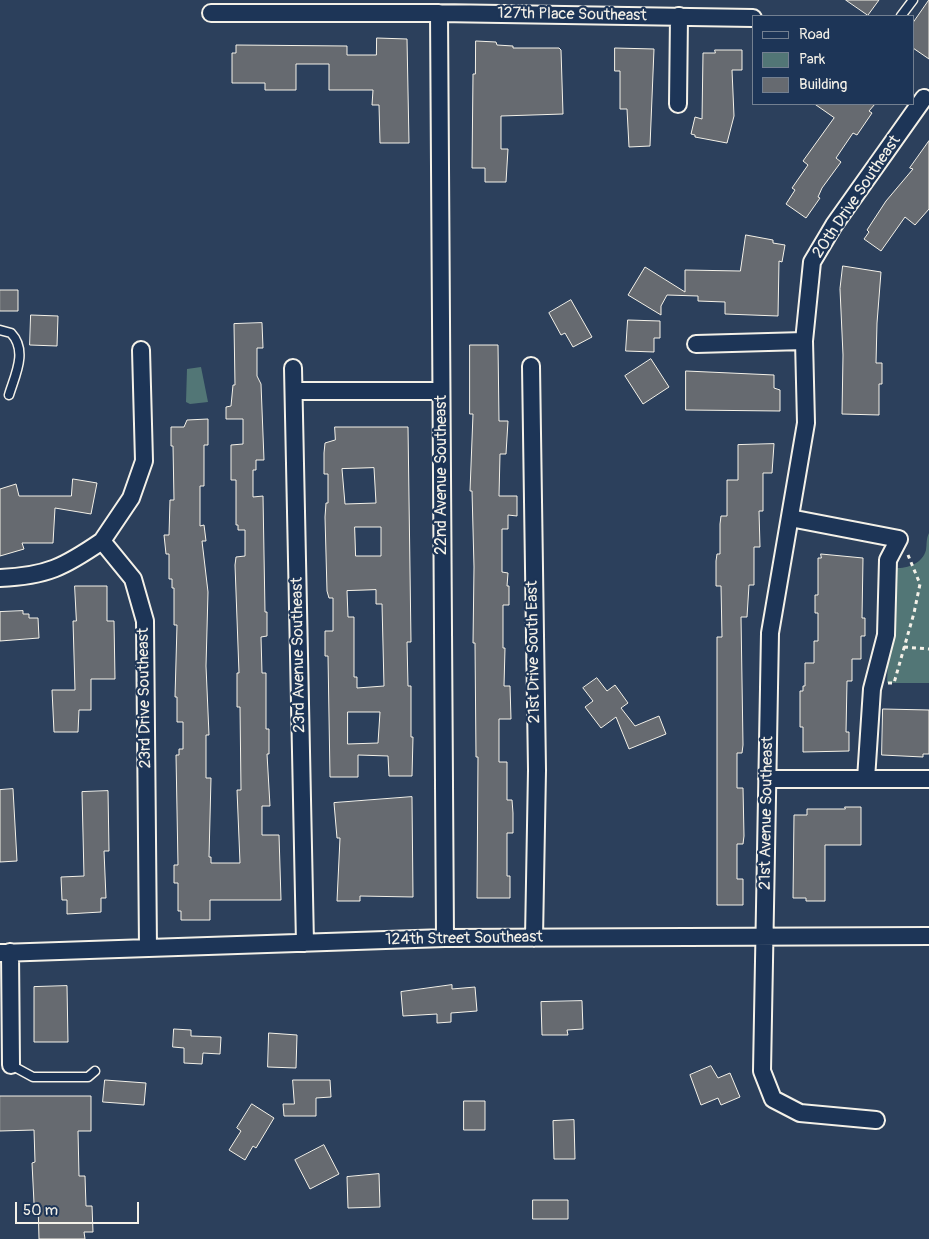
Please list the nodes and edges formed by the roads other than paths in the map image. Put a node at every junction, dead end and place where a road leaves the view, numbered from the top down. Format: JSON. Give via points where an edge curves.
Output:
{"nodes":[{"id":1,"x":913,"y":0,"type":"edge"},
{"id":2,"x":211,"y":13,"type":"dead end"},
{"id":3,"x":439,"y":13,"type":"junction"},
{"id":4,"x":902,"y":15,"type":"edge"},
{"id":5,"x":678,"y":16,"type":"junction"},
{"id":6,"x":752,"y":18,"type":"edge"},
{"id":7,"x":922,"y":96,"type":"edge"},
{"id":8,"x":678,"y":104,"type":"dead end"},
{"id":9,"x":0,"y":330,"type":"edge"},
{"id":10,"x":804,"y":342,"type":"junction"},
{"id":11,"x":696,"y":344,"type":"dead end"},
{"id":12,"x":141,"y":350,"type":"dead end"},
{"id":13,"x":531,"y":366,"type":"dead end"},
{"id":14,"x":293,"y":368,"type":"dead end"},
{"id":15,"x":294,"y":391,"type":"junction"},
{"id":16,"x":442,"y":391,"type":"junction"},
{"id":17,"x":9,"y":395,"type":"dead end"},
{"id":18,"x":806,"y":423,"type":"joint"},
{"id":19,"x":790,"y":518,"type":"junction"},
{"id":20,"x":102,"y":541,"type":"junction"},
{"id":21,"x":0,"y":578,"type":"edge"},
{"id":22,"x":767,"y":778,"type":"junction"},
{"id":23,"x":866,"y":779,"type":"junction"},
{"id":24,"x":929,"y":779,"type":"edge"},
{"id":25,"x":929,"y":936,"type":"edge"},
{"id":26,"x":445,"y":938,"type":"junction"},
{"id":27,"x":534,"y":938,"type":"junction"},
{"id":28,"x":764,"y":938,"type":"junction"},
{"id":29,"x":304,"y":943,"type":"junction"},
{"id":30,"x":148,"y":948,"type":"junction"},
{"id":31,"x":5,"y":953,"type":"edge"},
{"id":32,"x":11,"y":1065,"type":"joint"},
{"id":33,"x":95,"y":1072,"type":"dead end"},
{"id":34,"x":876,"y":1120,"type":"dead end"}],
"edges":[{"from":1,"to":4,"type":"lane"},
{"from":2,"to":3,"type":"street","name":"127th Place Southeast"},
{"from":3,"to":5,"type":"street","name":"127th Place Southeast"},
{"from":3,"to":16,"type":"street","name":"22nd Avenue Southeast"},
{"from":5,"to":6,"type":"street","name":"127th Place Southeast"},
{"from":5,"to":8,"type":"street"},
{"from":7,"to":10,"type":"street","name":"20th Drive Southeast","via":[[812,262]]},
{"from":9,"to":17,"type":"lane","via":[[11,334],[19,347],[19,360]]},
{"from":10,"to":11,"type":"street"},
{"from":10,"to":18,"type":"street","name":"20th Drive Southeast"},
{"from":12,"to":20,"type":"street","via":[[144,461],[131,498]]},
{"from":13,"to":27,"type":"street","name":"21st Drive South East","via":[[537,770]]},
{"from":14,"to":15,"type":"street","name":"23rd Avenue Southeast"},
{"from":15,"to":16,"type":"street"},
{"from":15,"to":29,"type":"street","name":"23rd Avenue Southeast"},
{"from":16,"to":26,"type":"street","name":"22nd Avenue Southeast"},
{"from":18,"to":19,"type":"street","name":"21st Avenue Southeast"},
{"from":19,"to":22,"type":"street","name":"21st Avenue Southeast","via":[[770,633]]},
{"from":19,"to":23,"type":"street","via":[[898,539],[888,560],[886,635],[873,685]]},
{"from":20,"to":21,"type":"street","via":[[70,563],[30,577]]},
{"from":20,"to":30,"type":"street","name":"23rd Drive Southeast","via":[[133,579],[145,622]]},
{"from":22,"to":23,"type":"street"},
{"from":22,"to":28,"type":"street","name":"21st Avenue Southeast"},
{"from":23,"to":24,"type":"street"},
{"from":25,"to":28,"type":"street","name":"124th Street Southeast"},
{"from":26,"to":27,"type":"street","name":"124th Street Southeast"},
{"from":26,"to":29,"type":"street","name":"124th Street Southeast"},
{"from":27,"to":28,"type":"street","name":"124th Street Southeast"},
{"from":28,"to":34,"type":"street","name":"21st Avenue Southeast","via":[[762,1071],[773,1098],[800,1113]]},
{"from":29,"to":30,"type":"street","name":"124th Street Southeast"},
{"from":30,"to":31,"type":"street","name":"124th Street Southeast"},
{"from":31,"to":32,"type":"street"},
{"from":32,"to":33,"type":"lane","via":[[33,1078],[88,1076]]}]}
